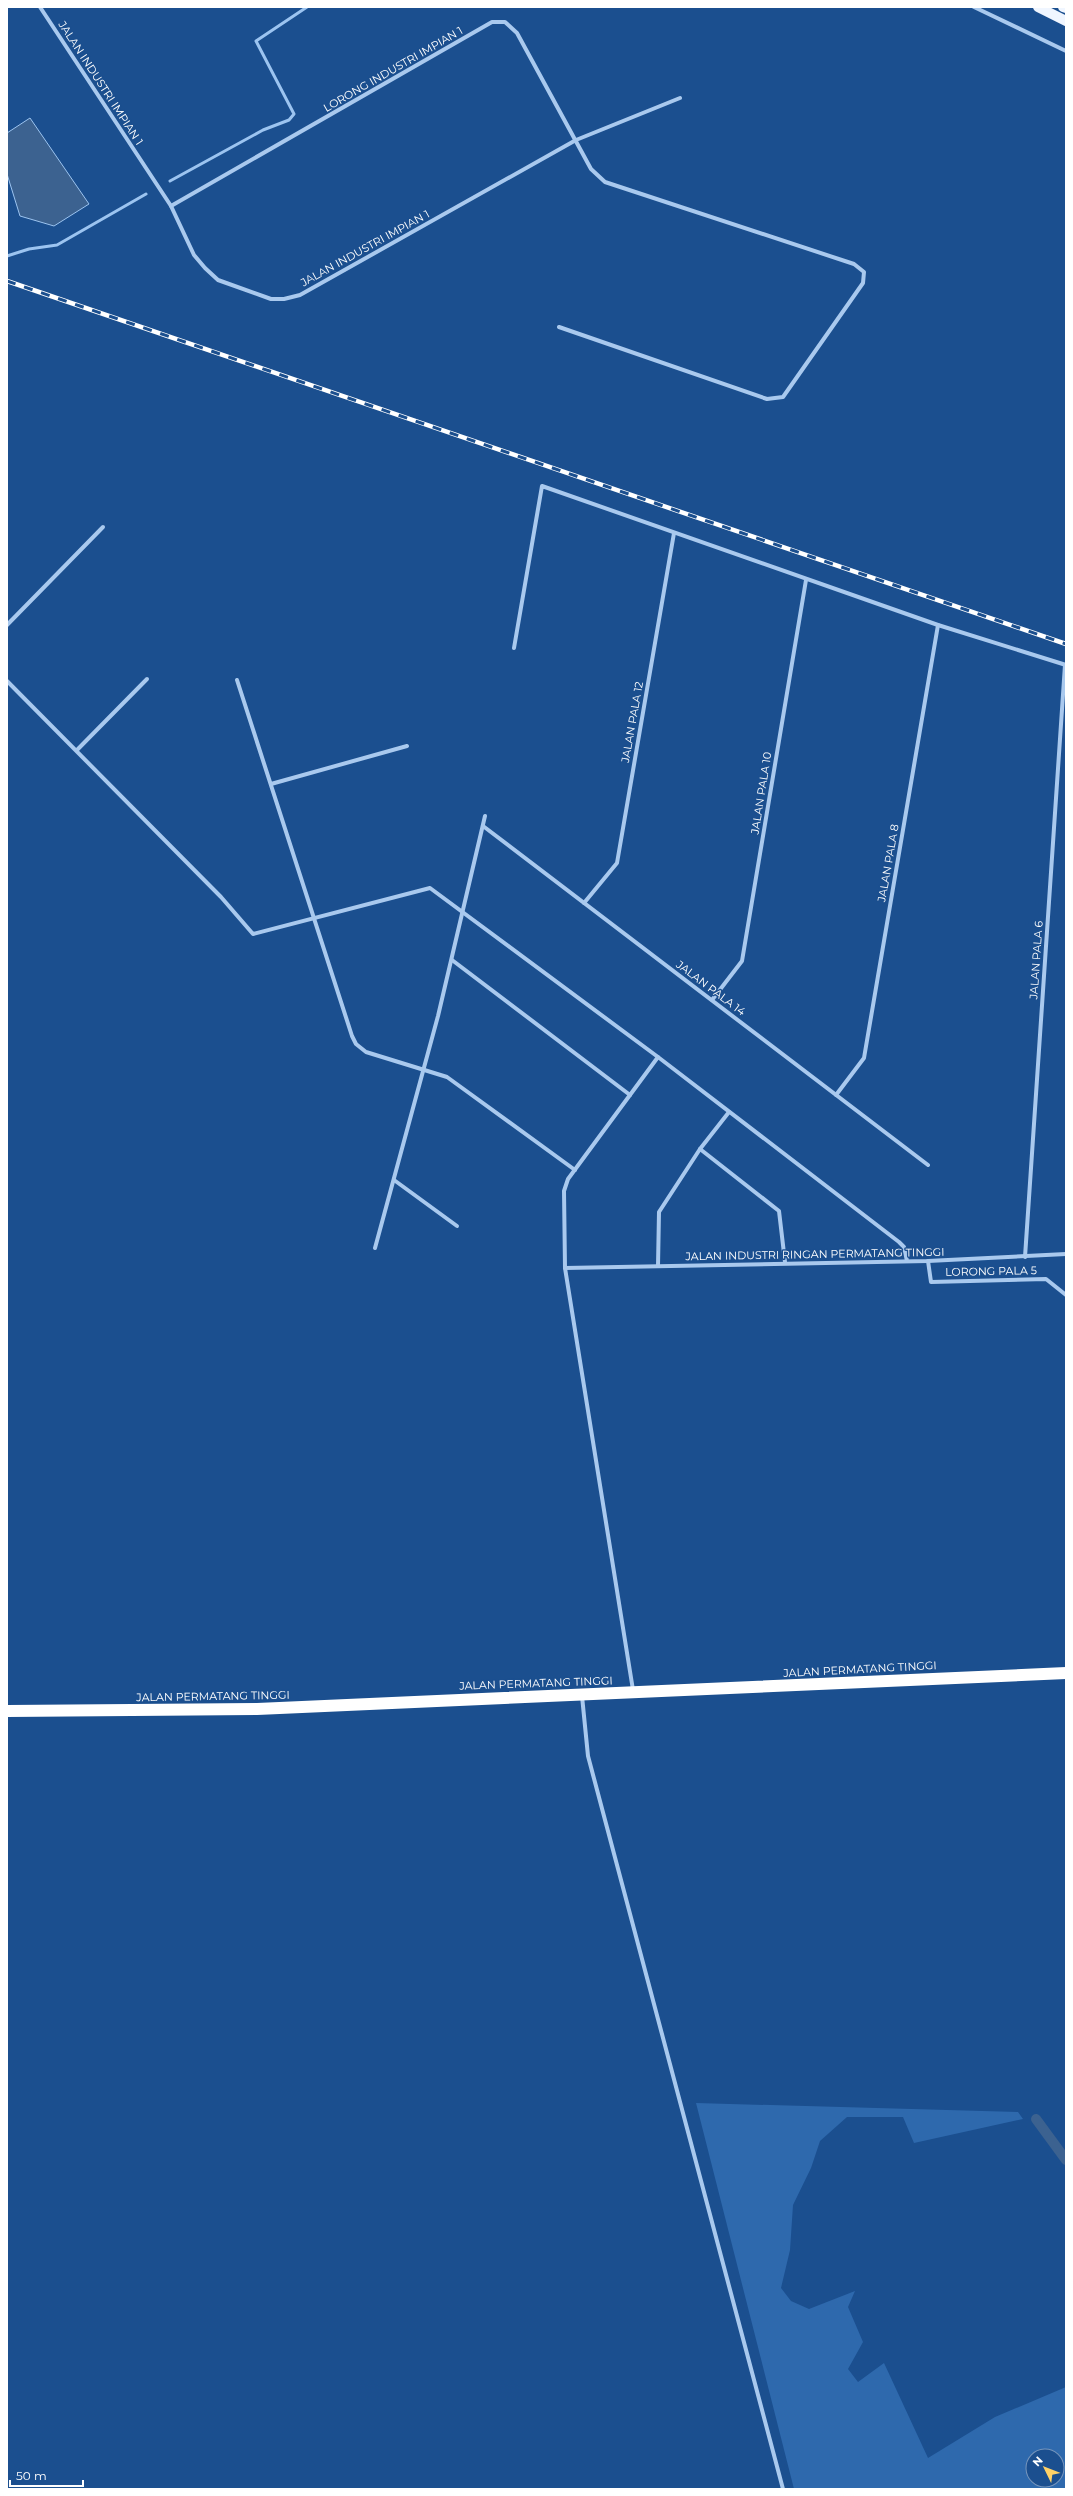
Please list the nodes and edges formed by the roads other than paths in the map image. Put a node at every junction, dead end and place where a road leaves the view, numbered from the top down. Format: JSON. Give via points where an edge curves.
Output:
{"nodes":[{"id":1,"x":40,"y":7,"type":"edge"},
{"id":2,"x":974,"y":7,"type":"edge"},
{"id":3,"x":1038,"y":7,"type":"edge"},
{"id":4,"x":1066,"y":21,"type":"edge"},
{"id":5,"x":1066,"y":51,"type":"edge"},
{"id":6,"x":680,"y":98,"type":"dead end"},
{"id":7,"x":576,"y":140,"type":"junction"},
{"id":8,"x":171,"y":206,"type":"junction"},
{"id":9,"x":559,"y":327,"type":"dead end"},
{"id":10,"x":103,"y":527,"type":"dead end"},
{"id":11,"x":674,"y":533,"type":"junction"},
{"id":12,"x":806,"y":580,"type":"junction"},
{"id":13,"x":7,"y":625,"type":"edge"},
{"id":14,"x":938,"y":625,"type":"junction"},
{"id":15,"x":514,"y":648,"type":"dead end"},
{"id":16,"x":1066,"y":665,"type":"edge"},
{"id":17,"x":147,"y":679,"type":"dead end"},
{"id":18,"x":237,"y":680,"type":"dead end"},
{"id":19,"x":7,"y":681,"type":"edge"},
{"id":20,"x":407,"y":746,"type":"dead end"},
{"id":21,"x":77,"y":750,"type":"junction"},
{"id":22,"x":271,"y":784,"type":"junction"},
{"id":23,"x":485,"y":816,"type":"dead end"},
{"id":24,"x":483,"y":826,"type":"junction"},
{"id":25,"x":584,"y":903,"type":"junction"},
{"id":26,"x":463,"y":911,"type":"junction"},
{"id":27,"x":314,"y":918,"type":"junction"},
{"id":28,"x":452,"y":960,"type":"junction"},
{"id":29,"x":712,"y":1000,"type":"junction"},
{"id":30,"x":658,"y":1057,"type":"junction"},
{"id":31,"x":424,"y":1069,"type":"junction"},
{"id":32,"x":630,"y":1095,"type":"junction"},
{"id":33,"x":836,"y":1095,"type":"junction"},
{"id":34,"x":729,"y":1112,"type":"junction"},
{"id":35,"x":700,"y":1149,"type":"junction"},
{"id":36,"x":928,"y":1165,"type":"dead end"},
{"id":37,"x":576,"y":1170,"type":"junction"},
{"id":38,"x":394,"y":1180,"type":"junction"},
{"id":39,"x":456,"y":1226,"type":"dead end"},
{"id":40,"x":375,"y":1248,"type":"dead end"},
{"id":41,"x":1066,"y":1254,"type":"edge"},
{"id":42,"x":1025,"y":1257,"type":"junction"},
{"id":43,"x":907,"y":1261,"type":"junction"},
{"id":44,"x":928,"y":1261,"type":"junction"},
{"id":45,"x":785,"y":1262,"type":"junction"},
{"id":46,"x":658,"y":1266,"type":"junction"},
{"id":47,"x":565,"y":1268,"type":"junction"},
{"id":48,"x":1066,"y":1295,"type":"edge"},
{"id":49,"x":1066,"y":1673,"type":"edge"},
{"id":50,"x":633,"y":1692,"type":"junction"},
{"id":51,"x":582,"y":1693,"type":"junction"},
{"id":52,"x":7,"y":1711,"type":"edge"},
{"id":53,"x":783,"y":2489,"type":"edge"}],
"edges":[{"from":1,"to":8,"type":"street","name":"JALAN INDUSTRI IMPIAN 1"},
{"from":2,"to":5,"type":"street"},
{"from":3,"to":4,"type":"main road"},
{"from":6,"to":7,"type":"street","name":"JALAN INDUSTRI IMPIAN 1"},
{"from":7,"to":8,"type":"street","name":"JALAN INDUSTRI IMPIAN 1","via":[[317,287],[284,300],[271,299],[218,280],[194,255]]},
{"from":7,"to":8,"type":"street","name":"LORONG INDUSTRI IMPIAN 1","via":[[517,33],[505,22],[492,22]]},
{"from":7,"to":9,"type":"street","name":"LORONG INDUSTRI IMPIAN 1","via":[[591,169],[605,182],[854,264],[864,272],[863,283],[783,397],[767,399]]},
{"from":10,"to":13,"type":"street"},
{"from":11,"to":12,"type":"street"},
{"from":11,"to":15,"type":"street","via":[[542,486]]},
{"from":11,"to":25,"type":"street","name":"JALAN PALA 12","via":[[617,864]]},
{"from":12,"to":14,"type":"street"},
{"from":12,"to":29,"type":"street","name":"JALAN PALA 10","via":[[742,961]]},
{"from":14,"to":16,"type":"street"},
{"from":14,"to":33,"type":"street","name":"JALAN PALA 8","via":[[864,1058]]},
{"from":16,"to":42,"type":"street","name":"JALAN PALA 6"},
{"from":17,"to":21,"type":"street"},
{"from":18,"to":22,"type":"street"},
{"from":19,"to":21,"type":"street"},
{"from":20,"to":22,"type":"street"},
{"from":21,"to":27,"type":"street","via":[[254,934]]},
{"from":22,"to":27,"type":"street"},
{"from":23,"to":24,"type":"street"},
{"from":24,"to":25,"type":"street","name":"JALAN PALA 14"},
{"from":24,"to":26,"type":"street"},
{"from":25,"to":29,"type":"street","name":"JALAN PALA 14"},
{"from":26,"to":27,"type":"street","via":[[430,888]]},
{"from":26,"to":28,"type":"street"},
{"from":26,"to":30,"type":"street"},
{"from":27,"to":31,"type":"street","via":[[356,1044],[366,1052]]},
{"from":28,"to":31,"type":"street"},
{"from":28,"to":32,"type":"street"},
{"from":29,"to":33,"type":"street","name":"JALAN PALA 14"},
{"from":30,"to":32,"type":"street"},
{"from":30,"to":34,"type":"street"},
{"from":31,"to":37,"type":"street","via":[[447,1077]]},
{"from":31,"to":38,"type":"street"},
{"from":32,"to":37,"type":"street"},
{"from":33,"to":36,"type":"street","name":"JALAN PALA 14"},
{"from":34,"to":35,"type":"street"},
{"from":34,"to":43,"type":"street","via":[[899,1242],[904,1247]]},
{"from":35,"to":45,"type":"street","via":[[779,1211]]},
{"from":35,"to":46,"type":"street","via":[[659,1212]]},
{"from":37,"to":47,"type":"street","via":[[564,1185]]},
{"from":38,"to":39,"type":"street"},
{"from":38,"to":40,"type":"street"},
{"from":41,"to":42,"type":"street","name":"JALAN INDUSTRI RINGAN PERMATANG TINGGI"},
{"from":42,"to":44,"type":"street","name":"JALAN INDUSTRI RINGAN PERMATANG TINGGI"},
{"from":43,"to":44,"type":"street","name":"JALAN INDUSTRI RINGAN PERMATANG TINGGI"},
{"from":43,"to":45,"type":"street","name":"JALAN INDUSTRI RINGAN PERMATANG TINGGI"},
{"from":44,"to":48,"type":"street","name":"LORONG PALA 5","via":[[931,1282],[1046,1280]]},
{"from":45,"to":46,"type":"street","name":"JALAN INDUSTRI RINGAN PERMATANG TINGGI"},
{"from":46,"to":47,"type":"street","name":"JALAN INDUSTRI RINGAN PERMATANG TINGGI"},
{"from":47,"to":50,"type":"street"},
{"from":49,"to":50,"type":"highway","name":"JALAN PERMATANG TINGGI"},
{"from":50,"to":51,"type":"highway","name":"JALAN PERMATANG TINGGI"},
{"from":51,"to":52,"type":"highway","name":"JALAN PERMATANG TINGGI","via":[[257,1709]]},
{"from":51,"to":53,"type":"street","via":[[588,1756]]}]}
